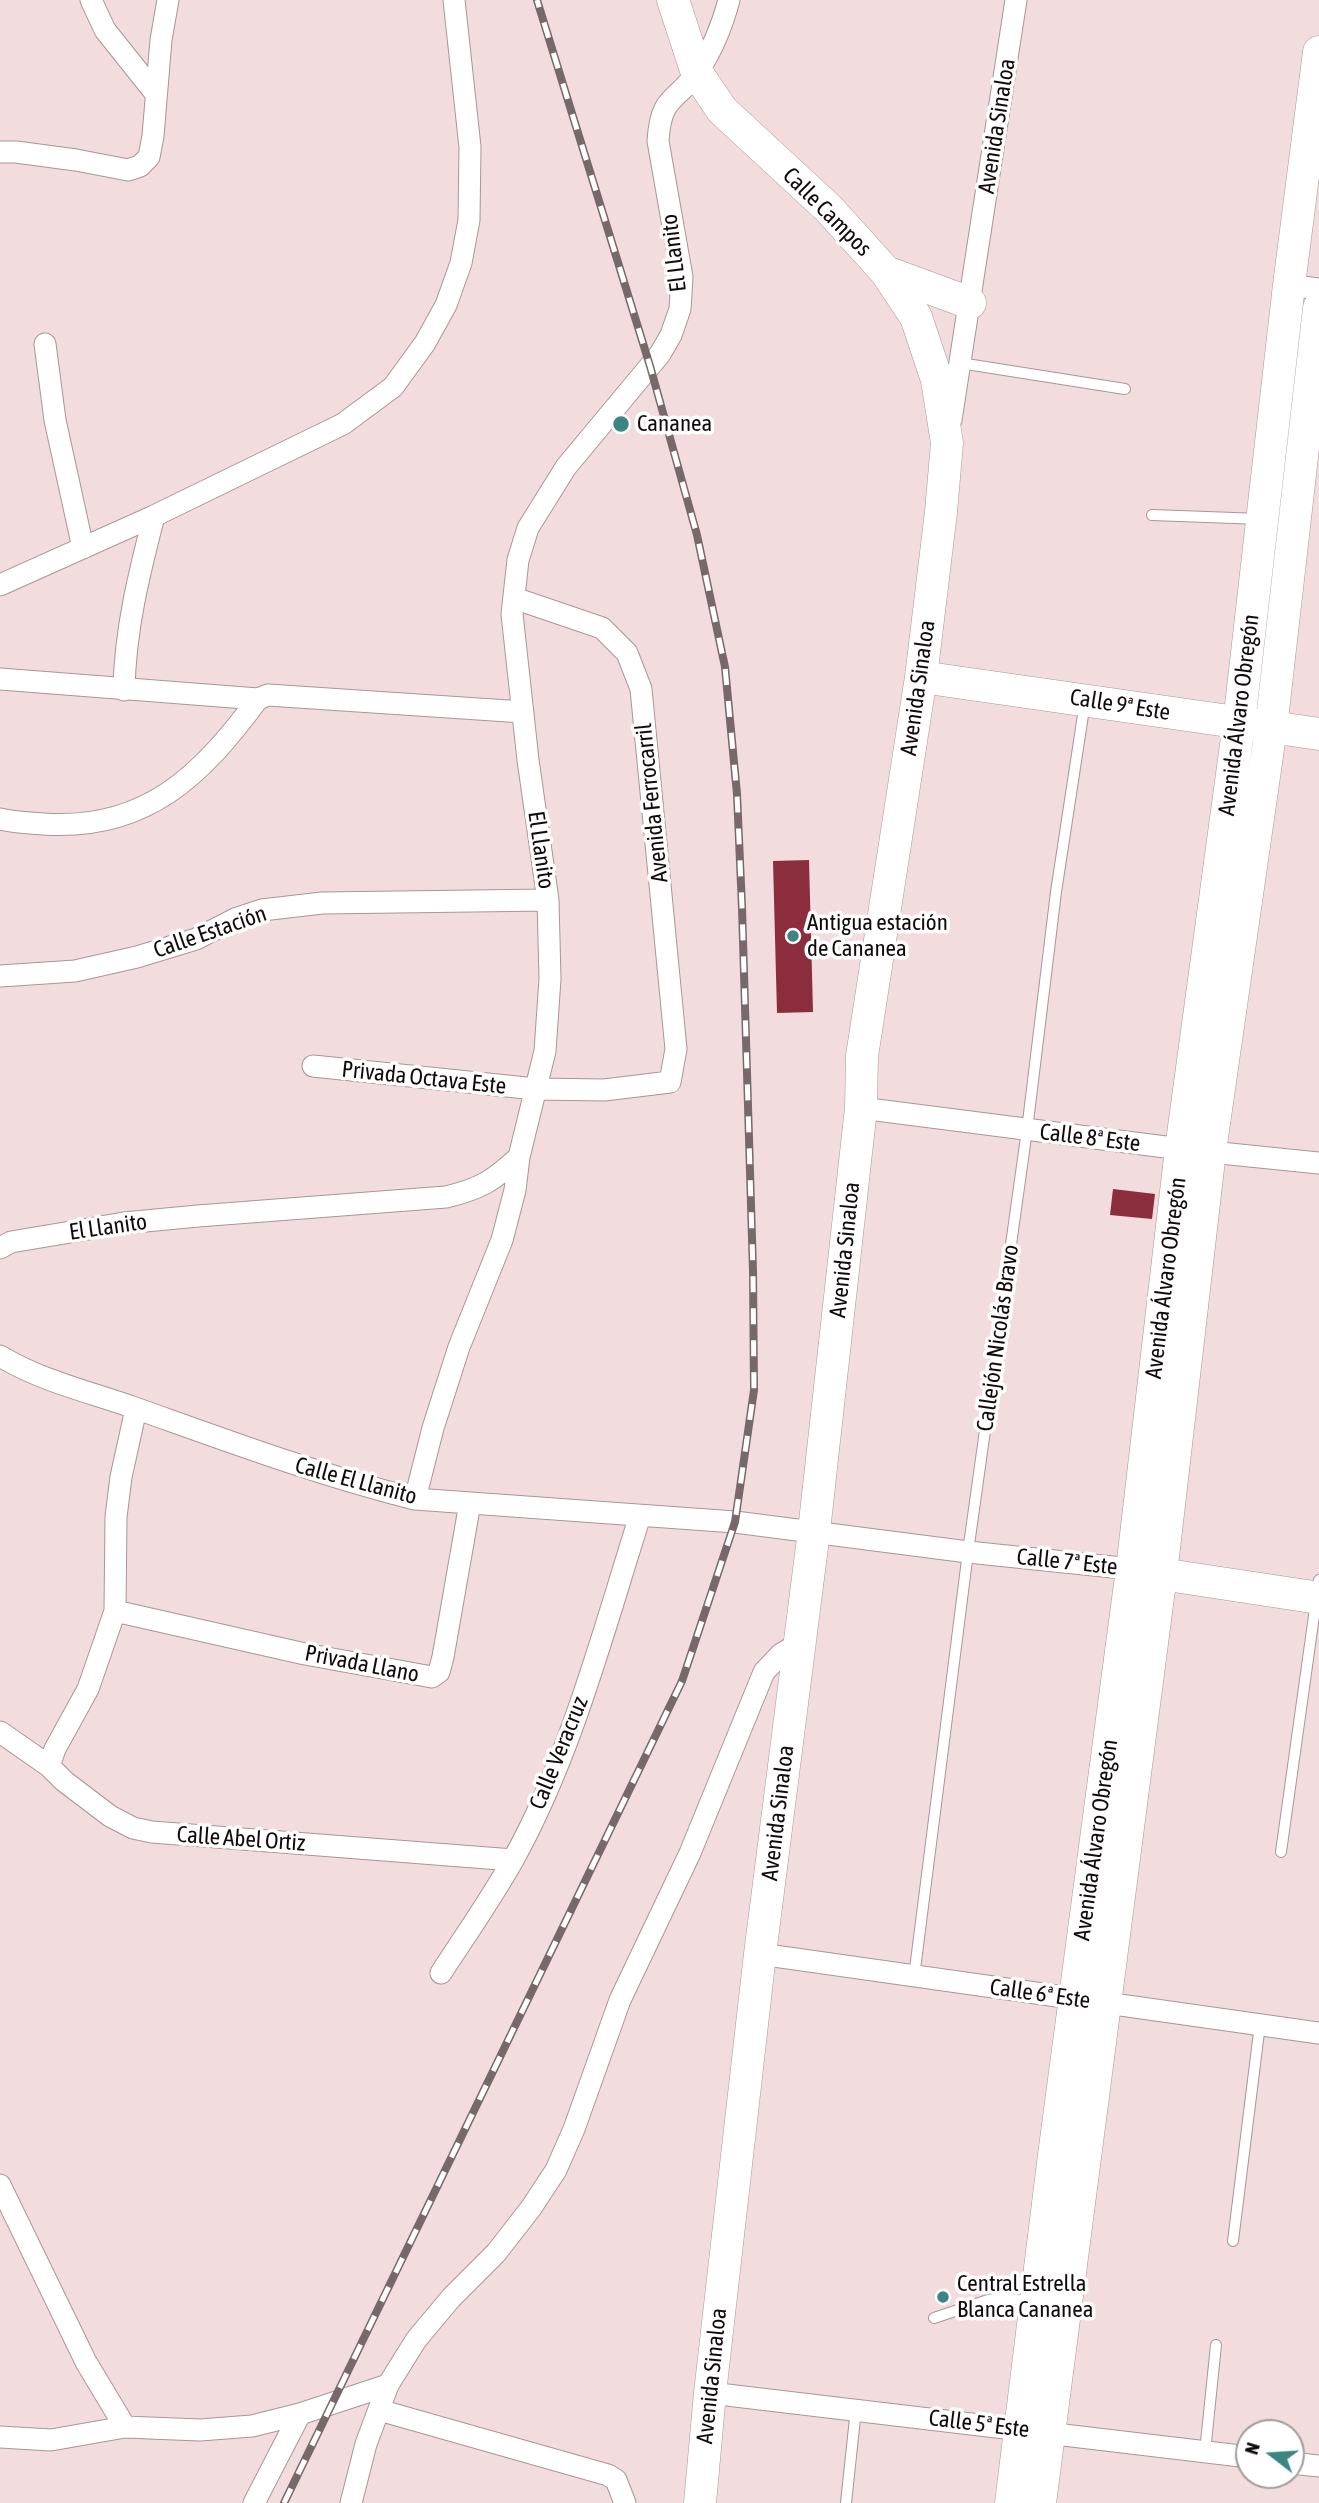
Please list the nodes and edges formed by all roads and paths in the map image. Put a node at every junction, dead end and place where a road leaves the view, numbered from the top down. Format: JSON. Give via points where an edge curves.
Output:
{"nodes":[{"id":1,"x":91,"y":0,"type":"edge"},
{"id":2,"x":168,"y":0,"type":"edge"},
{"id":3,"x":454,"y":0,"type":"edge"},
{"id":4,"x":673,"y":0,"type":"edge"},
{"id":5,"x":729,"y":0,"type":"edge"},
{"id":6,"x":1016,"y":0,"type":"edge"},
{"id":7,"x":1319,"y":52,"type":"edge"},
{"id":8,"x":696,"y":73,"type":"junction"},
{"id":9,"x":156,"y":94,"type":"junction"},
{"id":10,"x":0,"y":152,"type":"edge"},
{"id":11,"x":886,"y":272,"type":"junction"},
{"id":12,"x":1304,"y":287,"type":"edge"},
{"id":13,"x":970,"y":303,"type":"junction"},
{"id":14,"x":1319,"y":308,"type":"edge"},
{"id":15,"x":45,"y":344,"type":"dead end"},
{"id":16,"x":960,"y":363,"type":"junction"},
{"id":17,"x":1125,"y":389,"type":"dead end"},
{"id":18,"x":947,"y":443,"type":"junction"},
{"id":19,"x":1152,"y":515,"type":"dead end"},
{"id":20,"x":154,"y":516,"type":"junction"},
{"id":21,"x":1279,"y":521,"type":"junction"},
{"id":22,"x":83,"y":548,"type":"junction"},
{"id":23,"x":0,"y":585,"type":"edge"},
{"id":24,"x":514,"y":598,"type":"junction"},
{"id":25,"x":921,"y":677,"type":"junction"},
{"id":26,"x":0,"y":679,"type":"edge"},
{"id":27,"x":124,"y":690,"type":"junction"},
{"id":28,"x":258,"y":699,"type":"junction"},
{"id":29,"x":1085,"y":700,"type":"junction"},
{"id":30,"x":523,"y":712,"type":"junction"},
{"id":31,"x":1239,"y":723,"type":"junction"},
{"id":32,"x":1271,"y":728,"type":"junction"},
{"id":33,"x":1319,"y":734,"type":"edge"},
{"id":34,"x":0,"y":819,"type":"edge"},
{"id":35,"x":548,"y":900,"type":"junction"},
{"id":36,"x":0,"y":975,"type":"edge"},
{"id":37,"x":313,"y":1066,"type":"dead end"},
{"id":38,"x":670,"y":1082,"type":"joint"},
{"id":39,"x":536,"y":1089,"type":"junction"},
{"id":40,"x":861,"y":1108,"type":"junction"},
{"id":41,"x":1027,"y":1130,"type":"junction"},
{"id":42,"x":1196,"y":1150,"type":"junction"},
{"id":43,"x":519,"y":1157,"type":"junction"},
{"id":44,"x":1319,"y":1163,"type":"edge"},
{"id":45,"x":0,"y":1248,"type":"edge"},
{"id":46,"x":0,"y":1356,"type":"edge"},
{"id":47,"x":136,"y":1409,"type":"junction"},
{"id":48,"x":415,"y":1499,"type":"junction"},
{"id":49,"x":470,"y":1503,"type":"junction"},
{"id":50,"x":640,"y":1516,"type":"junction"},
{"id":51,"x":814,"y":1531,"type":"junction"},
{"id":52,"x":968,"y":1552,"type":"junction"},
{"id":53,"x":1146,"y":1571,"type":"junction"},
{"id":54,"x":1318,"y":1592,"type":"edge"},
{"id":55,"x":115,"y":1611,"type":"junction"},
{"id":56,"x":800,"y":1643,"type":"junction"},
{"id":57,"x":0,"y":1732,"type":"edge"},
{"id":58,"x":49,"y":1766,"type":"junction"},
{"id":59,"x":1281,"y":1852,"type":"dead end"},
{"id":60,"x":513,"y":1860,"type":"junction"},
{"id":61,"x":760,"y":1954,"type":"junction"},
{"id":62,"x":441,"y":1973,"type":"dead end"},
{"id":63,"x":914,"y":1977,"type":"junction"},
{"id":64,"x":1089,"y":2000,"type":"junction"},
{"id":65,"x":1260,"y":2024,"type":"junction"},
{"id":66,"x":1319,"y":2033,"type":"edge"},
{"id":67,"x":0,"y":2185,"type":"edge"},
{"id":68,"x":1233,"y":2241,"type":"dead end"},
{"id":69,"x":1056,"y":2268,"type":"junction"},
{"id":70,"x":1038,"y":2301,"type":"junction"},
{"id":71,"x":934,"y":2318,"type":"dead end"},
{"id":72,"x":1216,"y":2345,"type":"dead end"},
{"id":73,"x":388,"y":2385,"type":"junction"},
{"id":74,"x":710,"y":2393,"type":"junction"},
{"id":75,"x":856,"y":2409,"type":"junction"},
{"id":76,"x":379,"y":2410,"type":"junction"},
{"id":77,"x":300,"y":2414,"type":"junction"},
{"id":78,"x":125,"y":2427,"type":"junction"},
{"id":79,"x":1035,"y":2431,"type":"junction"},
{"id":80,"x":0,"y":2437,"type":"edge"},
{"id":81,"x":1205,"y":2452,"type":"junction"},
{"id":82,"x":1235,"y":2456,"type":"edge"},
{"id":83,"x":254,"y":2503,"type":"edge"},
{"id":84,"x":351,"y":2503,"type":"edge"},
{"id":85,"x":625,"y":2503,"type":"edge"},
{"id":86,"x":700,"y":2503,"type":"edge"},
{"id":87,"x":846,"y":2503,"type":"edge"},
{"id":88,"x":1012,"y":2503,"type":"edge"},
{"id":89,"x":1040,"y":2503,"type":"edge"}],
"edges":[{"from":1,"to":9,"type":"street","via":[[105,30]]},
{"from":2,"to":9,"type":"street"},
{"from":3,"to":20,"type":"street","via":[[470,147],[468,220],[461,263],[446,305],[425,343],[393,387],[343,424]]},
{"from":4,"to":8,"type":"street","name":"Calle Campos"},
{"from":5,"to":8,"type":"street","name":"El Llanito","via":[[722,28]]},
{"from":6,"to":13,"type":"street","name":"Avenida Sinaloa"},
{"from":7,"to":12,"type":"street","name":"Avenida Álvaro Obregón"},
{"from":8,"to":11,"type":"street","name":"Calle Campos","via":[[722,110],[829,209]]},
{"from":8,"to":24,"type":"street","name":"El Llanito","via":[[666,104],[659,120],[658,141],[682,277],[680,309],[671,335],[566,467],[527,528]]},
{"from":9,"to":10,"type":"street","via":[[149,157],[139,166],[128,170]]},
{"from":11,"to":13,"type":"street"},
{"from":11,"to":18,"type":"street","name":"Calle Campos","via":[[916,317],[937,380]]},
{"from":12,"to":21,"type":"street","name":"Avenida Álvaro Obregón"},
{"from":13,"to":16,"type":"street","name":"Avenida Sinaloa"},
{"from":14,"to":21,"type":"street","name":"Avenida Álvaro Obregón"},
{"from":15,"to":22,"type":"street","via":[[55,420]]},
{"from":16,"to":17,"type":"lane"},
{"from":16,"to":18,"type":"street","name":"Avenida Sinaloa"},
{"from":18,"to":25,"type":"street","name":"Avenida Sinaloa"},
{"from":19,"to":21,"type":"lane"},
{"from":20,"to":22,"type":"street"},
{"from":20,"to":27,"type":"street","via":[[125,649]]},
{"from":21,"to":31,"type":"street","name":"Avenida Álvaro Obregón"},
{"from":21,"to":32,"type":"street","name":"Avenida Álvaro Obregón"},
{"from":22,"to":23,"type":"street"},
{"from":24,"to":30,"type":"street","name":"El Llanito"},
{"from":24,"to":38,"type":"street","name":"Avenida Ferrocarril","via":[[602,628],[626,653],[640,689],[676,1049]]},
{"from":25,"to":29,"type":"street","name":"Calle 9ª Este"},
{"from":25,"to":40,"type":"street","name":"Avenida Sinaloa","via":[[862,1056]]},
{"from":26,"to":27,"type":"street"},
{"from":27,"to":28,"type":"street"},
{"from":28,"to":30,"type":"street","via":[[268,695]]},
{"from":28,"to":34,"type":"street","via":[[212,758],[143,809],[92,823]]},
{"from":29,"to":31,"type":"street","name":"Calle 9ª Este"},
{"from":29,"to":41,"type":"lane","name":"Callejón Nicolás Bravo"},
{"from":30,"to":35,"type":"street","name":"El Llanito"},
{"from":31,"to":32,"type":"street","name":"Calle 9ª Este"},
{"from":31,"to":42,"type":"street","name":"Avenida Álvaro Obregón"},
{"from":32,"to":33,"type":"street","name":"Calle 9ª Este"},
{"from":32,"to":42,"type":"street","name":"Avenida Álvaro Obregón"},
{"from":35,"to":36,"type":"street","name":"Calle Estación","via":[[322,903],[262,910],[196,939],[137,957],[75,971]]},
{"from":35,"to":39,"type":"street","name":"El Llanito","via":[[545,1051]]},
{"from":37,"to":39,"type":"street","name":"Privada Octava Este"},
{"from":38,"to":39,"type":"street","name":"Privada Octava Este","via":[[604,1090]]},
{"from":39,"to":43,"type":"street","name":"El Llanito"},
{"from":40,"to":41,"type":"street","name":"Calle 8ª Este"},
{"from":40,"to":51,"type":"street","name":"Avenida Sinaloa"},
{"from":41,"to":42,"type":"street","name":"Calle 8ª Este"},
{"from":41,"to":52,"type":"lane","name":"Callejón Nicolás Bravo"},
{"from":42,"to":44,"type":"street","name":"Calle 8ª Este"},
{"from":42,"to":53,"type":"street","name":"Avenida Álvaro Obregón"},
{"from":43,"to":45,"type":"street","name":"El Llanito","via":[[476,1190],[446,1197],[136,1222],[11,1242]]},
{"from":43,"to":48,"type":"street","via":[[502,1240],[459,1347]]},
{"from":46,"to":47,"type":"street","name":"Calle El Llanito","via":[[41,1376]]},
{"from":47,"to":48,"type":"street","name":"Calle El Llanito","via":[[297,1465]]},
{"from":47,"to":55,"type":"street","via":[[116,1517]]},
{"from":48,"to":49,"type":"street","name":"Calle El Llanito"},
{"from":49,"to":50,"type":"street","name":"Calle El Llanito"},
{"from":49,"to":55,"type":"street","name":"Privada Llano","via":[[443,1657],[439,1672],[432,1677]]},
{"from":50,"to":51,"type":"street","name":"Calle El Llanito"},
{"from":50,"to":60,"type":"street","name":"Calle Veracruz","via":[[560,1757]]},
{"from":51,"to":52,"type":"street","name":"Calle 7ª Este"},
{"from":51,"to":56,"type":"street","name":"Avenida Sinaloa"},
{"from":52,"to":53,"type":"street","name":"Calle 7ª Este"},
{"from":52,"to":63,"type":"lane","name":"Callejón Nicolás Bravo"},
{"from":53,"to":54,"type":"street","name":"Calle 7ª Este"},
{"from":53,"to":64,"type":"street","name":"Avenida Álvaro Obregón"},
{"from":54,"to":59,"type":"lane"},
{"from":55,"to":58,"type":"street","via":[[88,1689]]},
{"from":56,"to":61,"type":"street","name":"Avenida Sinaloa"},
{"from":56,"to":73,"type":"street","via":[[764,1672],[690,1853],[620,2000],[556,2170],[496,2253],[416,2340]]},
{"from":57,"to":58,"type":"street","name":"Calle Abel Ortiz"},
{"from":58,"to":60,"type":"street","name":"Calle Abel Ortiz","via":[[110,1816],[152,1832]]},
{"from":60,"to":62,"type":"street","name":"Calle Veracruz"},
{"from":61,"to":63,"type":"street","name":"Calle 6ª Este"},
{"from":61,"to":74,"type":"street","name":"Avenida Sinaloa"},
{"from":63,"to":64,"type":"street","name":"Calle 6ª Este"},
{"from":64,"to":65,"type":"street","name":"Calle 6ª Este"},
{"from":64,"to":69,"type":"street","name":"Avenida Álvaro Obregón"},
{"from":65,"to":66,"type":"street","name":"Calle 6ª Este"},
{"from":65,"to":68,"type":"lane"},
{"from":67,"to":78,"type":"street","via":[[86,2362]]},
{"from":69,"to":70,"type":"street","name":"Avenida Álvaro Obregón"},
{"from":69,"to":79,"type":"street","name":"Avenida Álvaro Obregón"},
{"from":70,"to":71,"type":"lane","via":[[988,2300]]},
{"from":70,"to":79,"type":"street","name":"Avenida Álvaro Obregón"},
{"from":72,"to":81,"type":"lane"},
{"from":73,"to":76,"type":"street"},
{"from":73,"to":77,"type":"street"},
{"from":74,"to":75,"type":"street","name":"Calle 5ª Este"},
{"from":74,"to":86,"type":"street","name":"Avenida Sinaloa"},
{"from":75,"to":79,"type":"street","name":"Calle 5ª Este"},
{"from":75,"to":87,"type":"lane"},
{"from":76,"to":84,"type":"street"},
{"from":76,"to":85,"type":"street","via":[[608,2475],[616,2480]]},
{"from":77,"to":78,"type":"street","via":[[252,2426],[200,2430]]},
{"from":77,"to":83,"type":"street"},
{"from":78,"to":80,"type":"street","via":[[51,2440]]},
{"from":79,"to":81,"type":"street","name":"Calle 5ª Este"},
{"from":79,"to":88,"type":"street","name":"Avenida Álvaro Obregón"},
{"from":79,"to":89,"type":"street","name":"Avenida Álvaro Obregón"},
{"from":81,"to":82,"type":"street","name":"Calle 5ª Este"}]}
